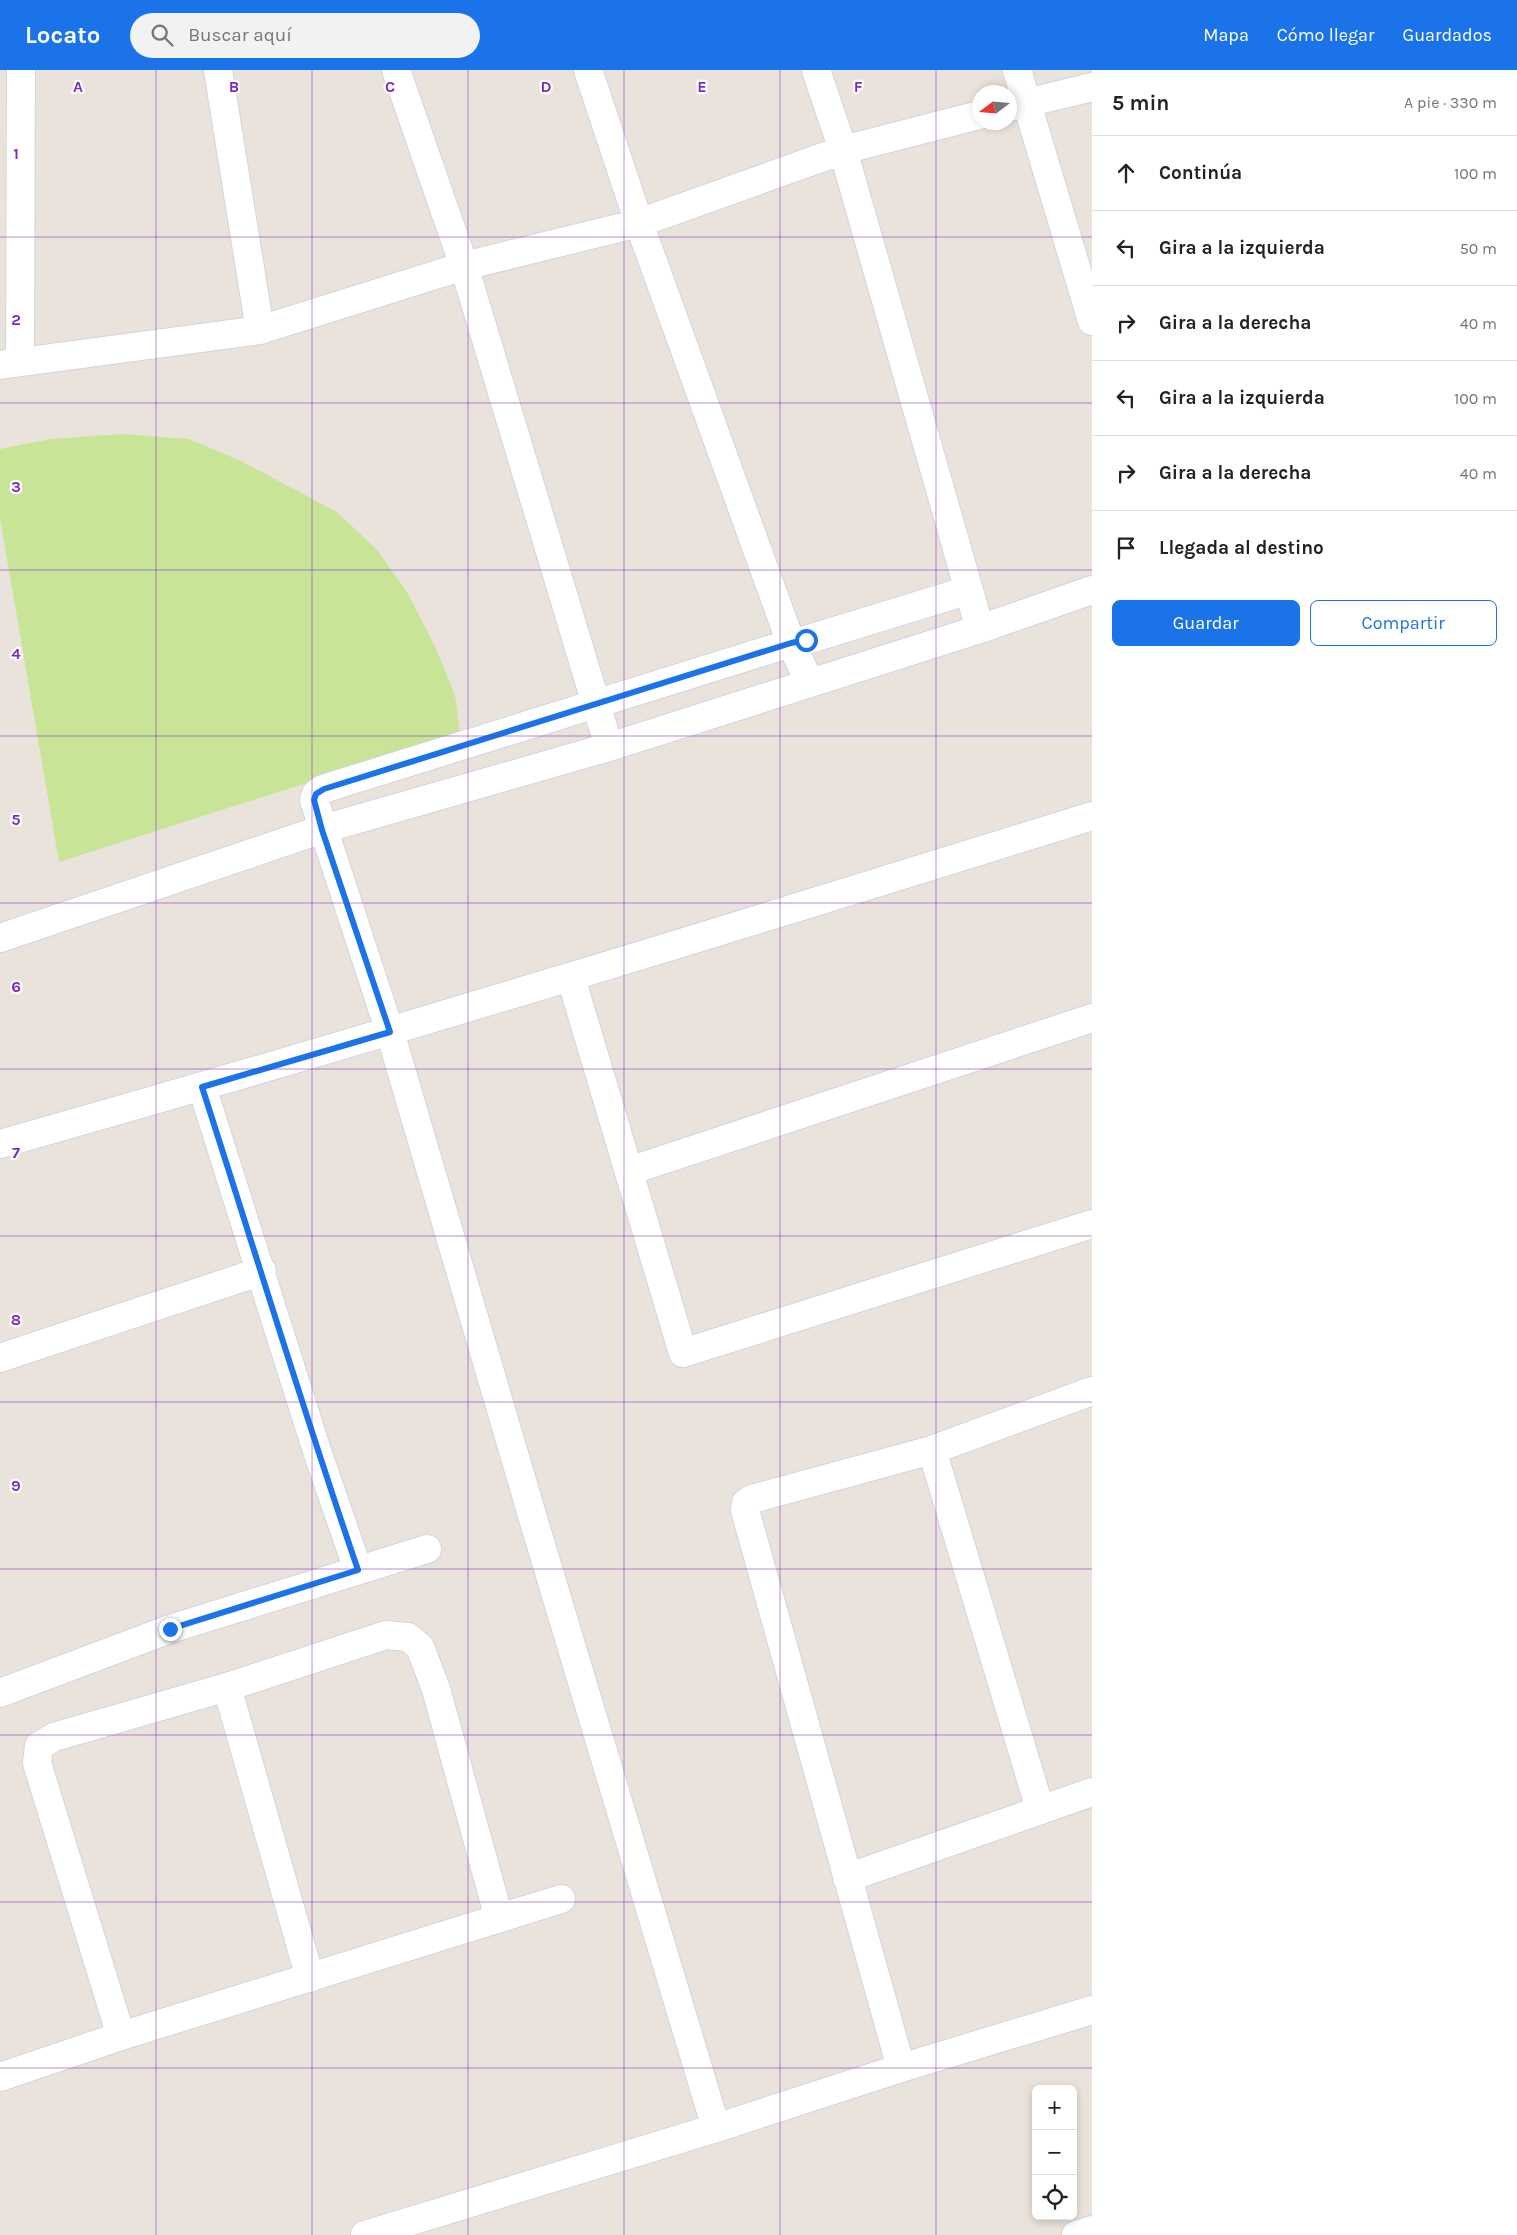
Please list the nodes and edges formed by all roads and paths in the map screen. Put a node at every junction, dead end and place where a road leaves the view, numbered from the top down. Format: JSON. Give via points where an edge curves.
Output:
{"nodes":[{"id":1,"x":21,"y":70,"type":"edge"},
{"id":2,"x":218,"y":70,"type":"edge"},
{"id":3,"x":396,"y":70,"type":"edge"},
{"id":4,"x":588,"y":70,"type":"edge"},
{"id":5,"x":816,"y":70,"type":"edge"},
{"id":6,"x":1017,"y":70,"type":"edge"},
{"id":7,"x":1092,"y":87,"type":"edge"},
{"id":8,"x":1018,"y":105,"type":"edge"},
{"id":9,"x":972,"y":117,"type":"edge"},
{"id":10,"x":843,"y":150,"type":"junction"},
{"id":11,"x":639,"y":223,"type":"junction"},
{"id":12,"x":464,"y":266,"type":"junction"},
{"id":13,"x":1092,"y":321,"type":"edge"},
{"id":14,"x":260,"y":330,"type":"junction"},
{"id":15,"x":10,"y":363,"type":"edge"},
{"id":16,"x":969,"y":590,"type":"junction"},
{"id":17,"x":1092,"y":590,"type":"edge"},
{"id":18,"x":980,"y":628,"type":"junction"},
{"id":19,"x":791,"y":643,"type":"junction"},
{"id":20,"x":810,"y":683,"type":"junction"},
{"id":21,"x":596,"y":704,"type":"junction"},
{"id":22,"x":609,"y":747,"type":"junction"},
{"id":23,"x":1092,"y":816,"type":"edge"},
{"id":24,"x":322,"y":830,"type":"junction"},
{"id":25,"x":0,"y":938,"type":"edge"},
{"id":26,"x":571,"y":978,"type":"junction"},
{"id":27,"x":1092,"y":1018,"type":"edge"},
{"id":28,"x":390,"y":1032,"type":"junction"},
{"id":29,"x":202,"y":1087,"type":"junction"},
{"id":30,"x":0,"y":1144,"type":"edge"},
{"id":31,"x":629,"y":1171,"type":"junction"},
{"id":32,"x":1092,"y":1224,"type":"edge"},
{"id":33,"x":262,"y":1271,"type":"junction"},
{"id":34,"x":0,"y":1358,"type":"edge"},
{"id":35,"x":1092,"y":1391,"type":"edge"},
{"id":36,"x":932,"y":1450,"type":"junction"},
{"id":37,"x":427,"y":1549,"type":"dead end"},
{"id":38,"x":358,"y":1570,"type":"junction"},
{"id":39,"x":227,"y":1687,"type":"junction"},
{"id":40,"x":0,"y":1693,"type":"edge"},
{"id":41,"x":1092,"y":1792,"type":"edge"},
{"id":42,"x":1040,"y":1809,"type":"junction"},
{"id":43,"x":847,"y":1878,"type":"junction"},
{"id":44,"x":561,"y":1899,"type":"dead end"},
{"id":45,"x":499,"y":1918,"type":"junction"},
{"id":46,"x":310,"y":1978,"type":"junction"},
{"id":47,"x":1092,"y":2010,"type":"edge"},
{"id":48,"x":121,"y":2036,"type":"junction"},
{"id":49,"x":901,"y":2068,"type":"junction"},
{"id":50,"x":0,"y":2077,"type":"edge"},
{"id":51,"x":716,"y":2128,"type":"junction"},
{"id":52,"x":1092,"y":2230,"type":"edge"},
{"id":53,"x":365,"y":2235,"type":"edge"},
{"id":54,"x":1076,"y":2235,"type":"edge"}],
"edges":[{"from":1,"to":15,"type":"street"},
{"from":2,"to":14,"type":"street"},
{"from":3,"to":12,"type":"street"},
{"from":4,"to":11,"type":"street"},
{"from":5,"to":10,"type":"street"},
{"from":6,"to":8,"type":"street"},
{"from":7,"to":8,"type":"street"},
{"from":8,"to":13,"type":"street"},
{"from":9,"to":10,"type":"street"},
{"from":10,"to":11,"type":"street"},
{"from":10,"to":16,"type":"street"},
{"from":11,"to":12,"type":"street"},
{"from":11,"to":19,"type":"street"},
{"from":12,"to":14,"type":"street"},
{"from":12,"to":21,"type":"street"},
{"from":14,"to":15,"type":"street"},
{"from":16,"to":18,"type":"street"},
{"from":16,"to":19,"type":"street"},
{"from":17,"to":18,"type":"street"},
{"from":18,"to":20,"type":"street"},
{"from":19,"to":20,"type":"street"},
{"from":19,"to":21,"type":"street"},
{"from":20,"to":22,"type":"street"},
{"from":21,"to":22,"type":"street"},
{"from":21,"to":24,"type":"street","via":[[324,789],[316,794],[314,800]]},
{"from":22,"to":24,"type":"street"},
{"from":23,"to":26,"type":"street"},
{"from":24,"to":25,"type":"street"},
{"from":24,"to":28,"type":"street"},
{"from":26,"to":28,"type":"street"},
{"from":26,"to":31,"type":"street"},
{"from":27,"to":31,"type":"street"},
{"from":28,"to":29,"type":"street"},
{"from":28,"to":51,"type":"street"},
{"from":29,"to":30,"type":"street"},
{"from":29,"to":33,"type":"street"},
{"from":31,"to":32,"type":"street","via":[[683,1353]]},
{"from":33,"to":34,"type":"street"},
{"from":33,"to":38,"type":"street","via":[[316,1448]]},
{"from":35,"to":36,"type":"street"},
{"from":36,"to":42,"type":"street"},
{"from":36,"to":43,"type":"street","via":[[752,1499],[746,1504],[745,1510]]},
{"from":37,"to":38,"type":"street"},
{"from":38,"to":40,"type":"street","via":[[170,1629]]},
{"from":39,"to":45,"type":"street","via":[[386,1635],[408,1637],[420,1647],[436,1689]]},
{"from":39,"to":46,"type":"street"},
{"from":39,"to":48,"type":"street","via":[[54,1737],[39,1746],[37,1763]]},
{"from":41,"to":42,"type":"street"},
{"from":42,"to":43,"type":"street"},
{"from":43,"to":49,"type":"street"},
{"from":44,"to":45,"type":"street"},
{"from":45,"to":46,"type":"street"},
{"from":46,"to":48,"type":"street"},
{"from":47,"to":49,"type":"street"},
{"from":48,"to":50,"type":"street"},
{"from":49,"to":51,"type":"street"},
{"from":51,"to":53,"type":"street"},
{"from":52,"to":54,"type":"street"}]}
